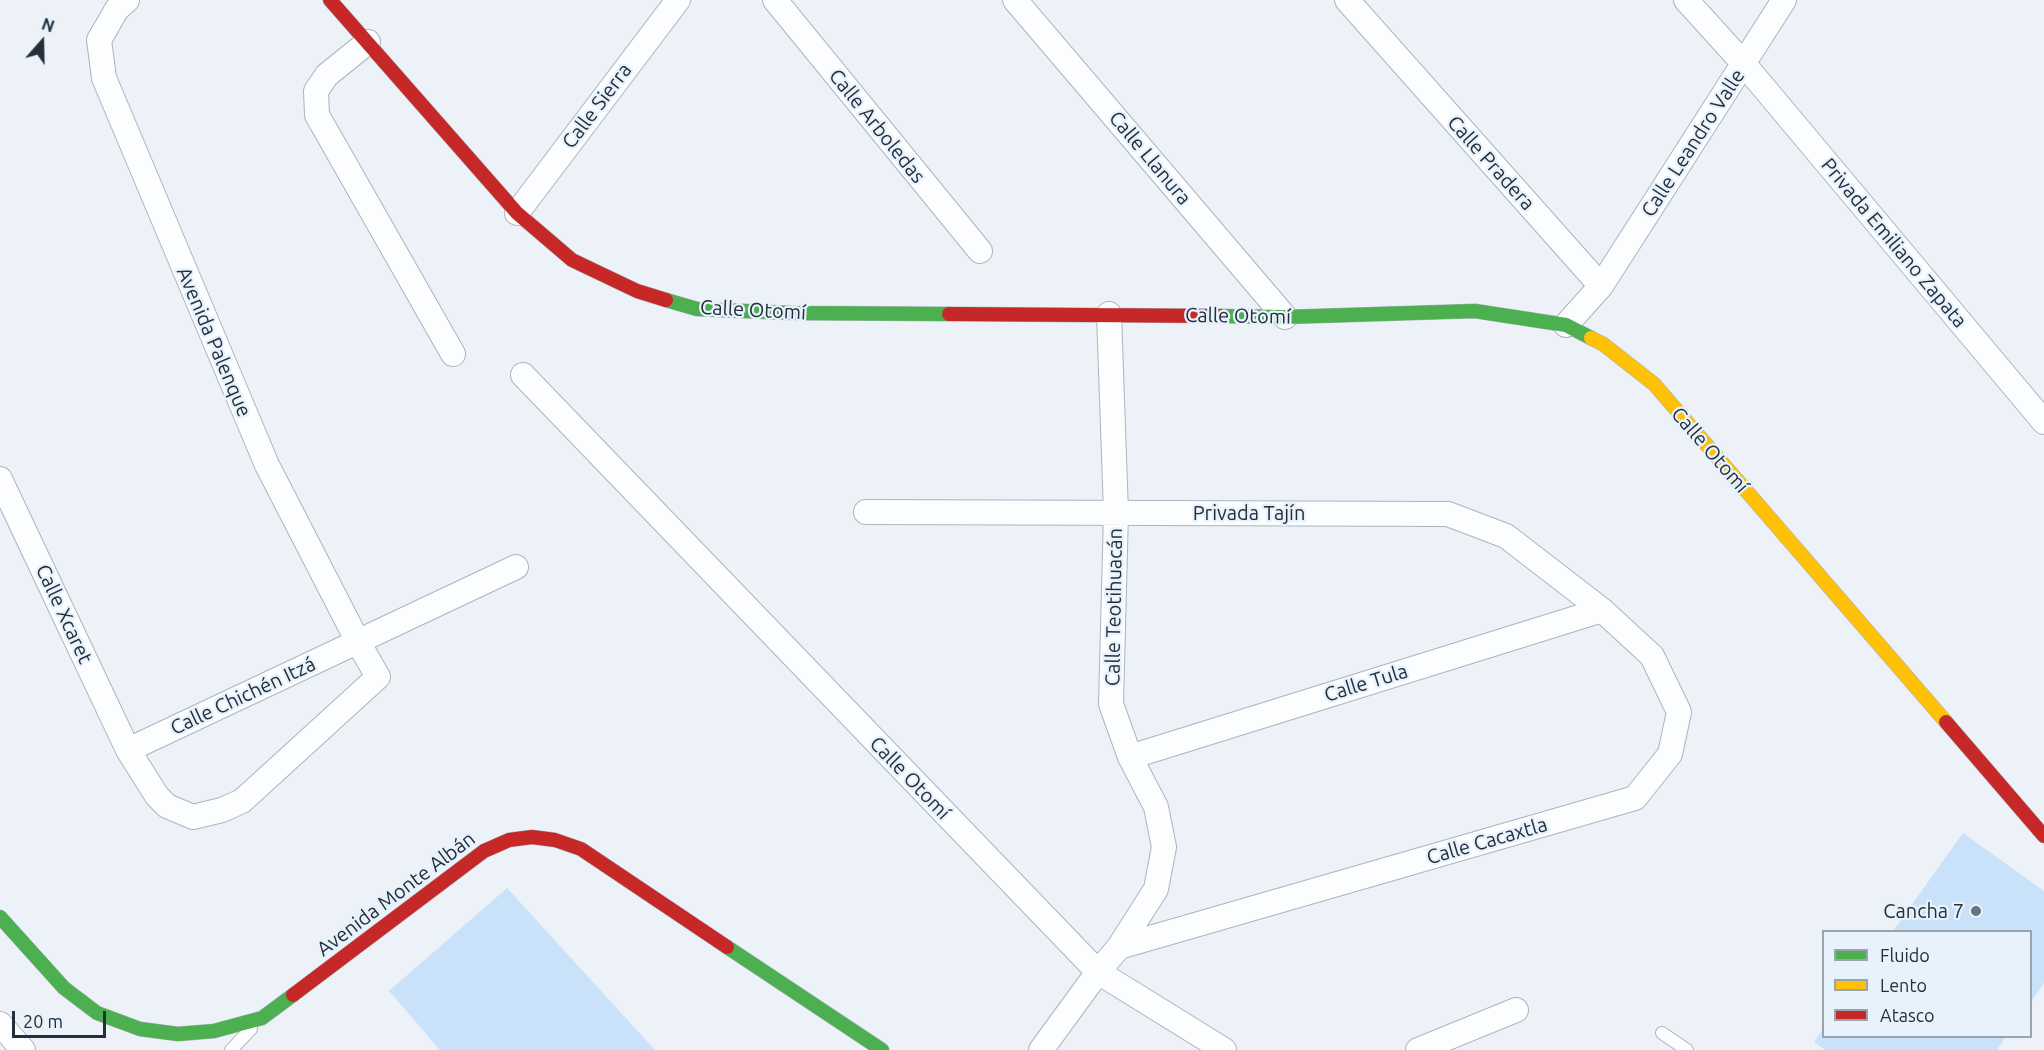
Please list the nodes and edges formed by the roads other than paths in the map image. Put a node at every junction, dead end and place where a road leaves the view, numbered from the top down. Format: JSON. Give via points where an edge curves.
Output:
{"nodes":[{"id":1,"x":127,"y":0,"type":"edge"},
{"id":2,"x":330,"y":0,"type":"edge"},
{"id":3,"x":678,"y":0,"type":"edge"},
{"id":4,"x":775,"y":0,"type":"edge"},
{"id":5,"x":1015,"y":0,"type":"edge"},
{"id":6,"x":1347,"y":0,"type":"edge"},
{"id":7,"x":1686,"y":0,"type":"edge"},
{"id":8,"x":1784,"y":0,"type":"edge"},
{"id":9,"x":368,"y":42,"type":"junction"},
{"id":10,"x":1744,"y":64,"type":"junction"},
{"id":11,"x":517,"y":213,"type":"junction"},
{"id":12,"x":980,"y":251,"type":"dead end"},
{"id":13,"x":1602,"y":286,"type":"junction"},
{"id":14,"x":1109,"y":314,"type":"junction"},
{"id":15,"x":1285,"y":317,"type":"junction"},
{"id":16,"x":1566,"y":325,"type":"junction"},
{"id":17,"x":453,"y":354,"type":"dead end"},
{"id":18,"x":523,"y":375,"type":"dead end"},
{"id":19,"x":2044,"y":422,"type":"edge"},
{"id":20,"x":0,"y":479,"type":"edge"},
{"id":21,"x":866,"y":512,"type":"dead end"},
{"id":22,"x":1116,"y":513,"type":"junction"},
{"id":23,"x":516,"y":567,"type":"dead end"},
{"id":24,"x":1602,"y":610,"type":"junction"},
{"id":25,"x":358,"y":642,"type":"junction"},
{"id":26,"x":378,"y":677,"type":"joint"},
{"id":27,"x":128,"y":750,"type":"junction"},
{"id":28,"x":1130,"y":757,"type":"junction"},
{"id":29,"x":2044,"y":836,"type":"edge"},
{"id":30,"x":0,"y":917,"type":"edge"},
{"id":31,"x":1119,"y":947,"type":"junction"},
{"id":32,"x":1098,"y":972,"type":"junction"},
{"id":33,"x":1516,"y":1010,"type":"dead end"},
{"id":34,"x":262,"y":1018,"type":"junction"},
{"id":35,"x":0,"y":1024,"type":"edge"},
{"id":36,"x":1662,"y":1033,"type":"dead end"},
{"id":37,"x":23,"y":1050,"type":"edge"},
{"id":38,"x":231,"y":1050,"type":"edge"},
{"id":39,"x":882,"y":1050,"type":"edge"},
{"id":40,"x":1041,"y":1050,"type":"edge"},
{"id":41,"x":1224,"y":1050,"type":"edge"},
{"id":42,"x":1418,"y":1050,"type":"edge"},
{"id":43,"x":1687,"y":1050,"type":"edge"}],
"edges":[{"from":1,"to":25,"type":"street","name":"Avenida Palenque","via":[[117,9],[99,40],[104,78],[267,465]]},
{"from":2,"to":9,"type":"street","name":"Calle Otomí"},
{"from":3,"to":11,"type":"street","name":"Calle Sierra"},
{"from":4,"to":12,"type":"street","name":"Calle Arboledas"},
{"from":5,"to":15,"type":"street","name":"Calle Llanura"},
{"from":6,"to":13,"type":"street","name":"Calle Pradera"},
{"from":7,"to":10,"type":"street","name":"Privada Emiliano Zapata"},
{"from":8,"to":10,"type":"street","name":"Calle Leandro Valle"},
{"from":9,"to":11,"type":"street","name":"Calle Otomí"},
{"from":9,"to":17,"type":"street","via":[[327,75],[316,91],[316,115]]},
{"from":10,"to":13,"type":"street","name":"Calle Leandro Valle"},
{"from":10,"to":19,"type":"street","name":"Privada Emiliano Zapata"},
{"from":11,"to":14,"type":"street","name":"Calle Otomí","via":[[572,260],[637,291],[697,309]]},
{"from":13,"to":16,"type":"street"},
{"from":14,"to":15,"type":"street","name":"Calle Otomí"},
{"from":14,"to":22,"type":"street","name":"Calle Teotihuacán"},
{"from":15,"to":16,"type":"street","name":"Calle Otomí","via":[[1475,311]]},
{"from":16,"to":29,"type":"street","name":"Calle Otomí","via":[[1603,344],[1654,384]]},
{"from":18,"to":32,"type":"street","name":"Calle Otomí"},
{"from":20,"to":27,"type":"street","name":"Calle Xcaret"},
{"from":21,"to":22,"type":"street","name":"Privada Tajín"},
{"from":22,"to":24,"type":"street","name":"Privada Tajín","via":[[1448,514],[1506,536]]},
{"from":22,"to":28,"type":"street","name":"Calle Teotihuacán","via":[[1112,704]]},
{"from":23,"to":25,"type":"street","name":"Calle Chichén Itzá"},
{"from":24,"to":28,"type":"street","name":"Calle Tula"},
{"from":24,"to":31,"type":"street","name":"Calle Cacaxtla","via":[[1652,656],[1679,712],[1670,754],[1635,798]]},
{"from":25,"to":26,"type":"street","name":"Avenida Palenque"},
{"from":25,"to":27,"type":"street","name":"Calle Chichén Itzá"},
{"from":26,"to":27,"type":"street","name":"Calle Xcaret","via":[[242,801],[222,810],[193,817],[167,806]]},
{"from":28,"to":31,"type":"street","name":"Calle Teotihuacán","via":[[1156,807],[1164,847],[1156,889]]},
{"from":30,"to":34,"type":"street","name":"Avenida Monte Albán","via":[[64,988],[97,1013],[140,1029],[178,1034],[214,1031]]},
{"from":31,"to":32,"type":"street"},
{"from":32,"to":40,"type":"street"},
{"from":32,"to":41,"type":"street","name":"Calle Otomí"},
{"from":33,"to":42,"type":"street"},
{"from":34,"to":38,"type":"lane"},
{"from":34,"to":39,"type":"street","name":"Avenida Monte Albán","via":[[484,851],[504,840],[532,837],[556,839],[581,849]]},
{"from":35,"to":37,"type":"street"},
{"from":36,"to":43,"type":"lane"}]}
